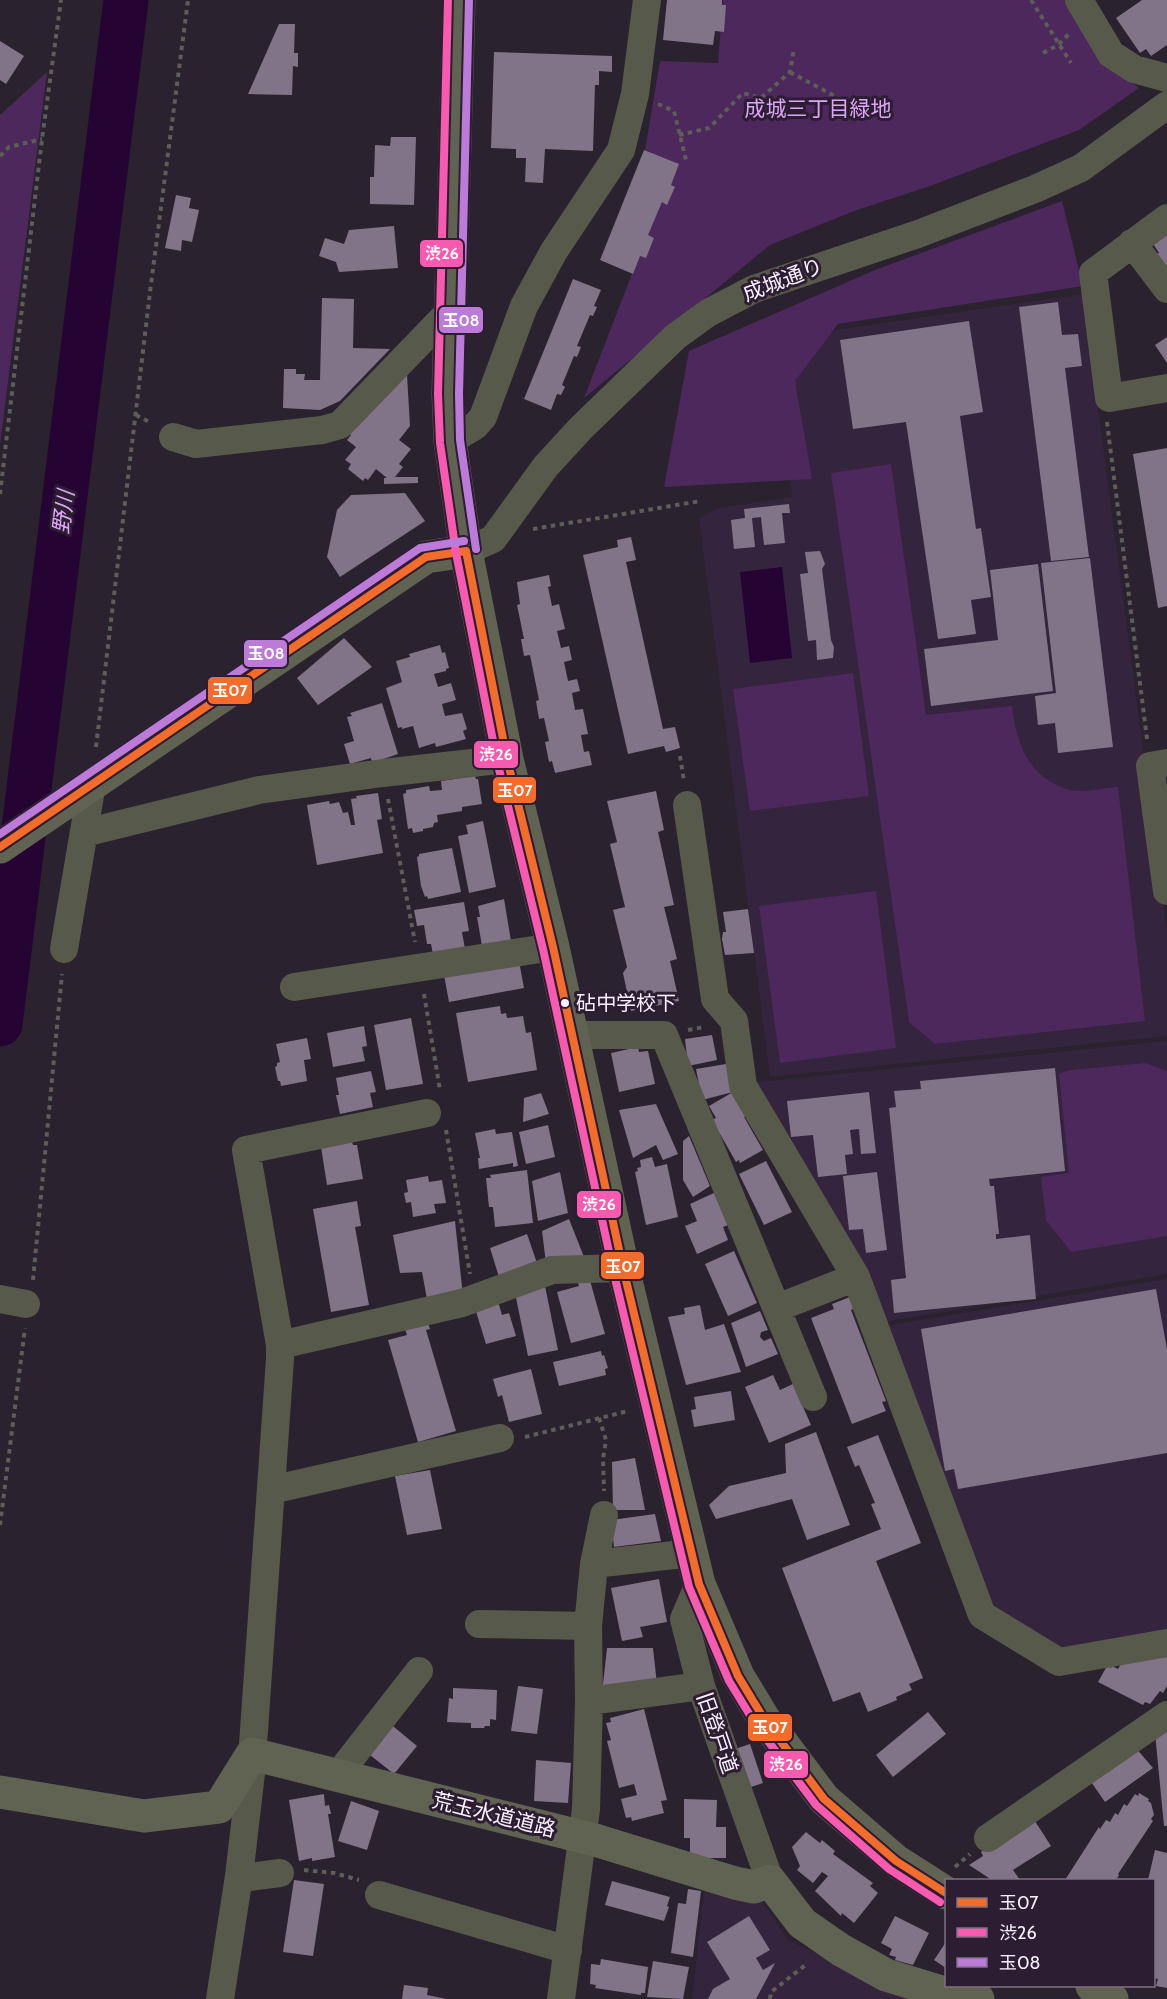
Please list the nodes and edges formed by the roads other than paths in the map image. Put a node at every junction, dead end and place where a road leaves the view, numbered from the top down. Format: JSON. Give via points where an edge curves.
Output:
{"nodes":[{"id":1,"x":459,"y":0,"type":"edge"},
{"id":2,"x":647,"y":0,"type":"edge"},
{"id":3,"x":1079,"y":0,"type":"edge"},
{"id":4,"x":1167,"y":78,"type":"edge"},
{"id":5,"x":1167,"y":105,"type":"edge"},
{"id":6,"x":1167,"y":218,"type":"edge"},
{"id":7,"x":1132,"y":243,"type":"junction"},
{"id":8,"x":1167,"y":289,"type":"edge"},
{"id":9,"x":450,"y":311,"type":"junction"},
{"id":10,"x":1167,"y":388,"type":"edge"},
{"id":11,"x":173,"y":436,"type":"dead end"},
{"id":12,"x":450,"y":441,"type":"junction"},
{"id":13,"x":466,"y":551,"type":"junction"},
{"id":14,"x":507,"y":759,"type":"junction"},
{"id":15,"x":1159,"y":765,"type":"edge"},
{"id":16,"x":87,"y":787,"type":"junction"},
{"id":17,"x":687,"y":805,"type":"dead end"},
{"id":18,"x":84,"y":833,"type":"junction"},
{"id":19,"x":0,"y":847,"type":"edge"},
{"id":20,"x":1167,"y":891,"type":"edge"},
{"id":21,"x":553,"y":947,"type":"junction"},
{"id":22,"x":64,"y":949,"type":"road end"},
{"id":23,"x":294,"y":987,"type":"dead end"},
{"id":24,"x":572,"y":1035,"type":"junction"},
{"id":25,"x":437,"y":1111,"type":"road end"},
{"id":26,"x":623,"y":1268,"type":"junction"},
{"id":27,"x":856,"y":1277,"type":"junction"},
{"id":28,"x":777,"y":1308,"type":"junction"},
{"id":29,"x":280,"y":1345,"type":"junction"},
{"id":30,"x":813,"y":1397,"type":"dead end"},
{"id":31,"x":500,"y":1438,"type":"road end"},
{"id":32,"x":271,"y":1490,"type":"junction"},
{"id":33,"x":604,"y":1515,"type":"road end"},
{"id":34,"x":594,"y":1564,"type":"junction"},
{"id":35,"x":695,"y":1569,"type":"junction"},
{"id":36,"x":479,"y":1624,"type":"dead end"},
{"id":37,"x":588,"y":1626,"type":"junction"},
{"id":38,"x":1167,"y":1643,"type":"edge"},
{"id":39,"x":419,"y":1671,"type":"dead end"},
{"id":40,"x":701,"y":1686,"type":"junction"},
{"id":41,"x":589,"y":1701,"type":"junction"},
{"id":42,"x":1167,"y":1715,"type":"edge"},
{"id":43,"x":252,"y":1754,"type":"junction"},
{"id":44,"x":338,"y":1776,"type":"junction"},
{"id":45,"x":0,"y":1792,"type":"edge"},
{"id":46,"x":988,"y":1838,"type":"road end"},
{"id":47,"x":280,"y":1873,"type":"road end"},
{"id":48,"x":239,"y":1876,"type":"junction"},
{"id":49,"x":770,"y":1881,"type":"junction"},
{"id":50,"x":940,"y":1889,"type":"edge"},
{"id":51,"x":379,"y":1896,"type":"road end"},
{"id":52,"x":568,"y":1950,"type":"junction"},
{"id":53,"x":220,"y":1999,"type":"edge"},
{"id":54,"x":561,"y":1999,"type":"edge"},
{"id":55,"x":978,"y":1999,"type":"edge"}],
"edges":[{"from":1,"to":9,"type":"main road"},
{"from":2,"to":12,"type":"street","via":[[635,94],[621,150],[554,251],[524,306],[483,417]]},
{"from":3,"to":4,"type":"street","via":[[1111,54],[1134,69]]},
{"from":5,"to":13,"type":"street","name":"成城通り","via":[[1081,168],[1035,189],[918,234],[754,289],[708,313],[675,337],[581,428],[546,466],[493,538]]},
{"from":6,"to":7,"type":"street"},
{"from":7,"to":8,"type":"street"},
{"from":7,"to":10,"type":"street","via":[[1093,273],[1109,398]]},
{"from":9,"to":11,"type":"street","via":[[340,425],[196,444]]},
{"from":9,"to":12,"type":"main road"},
{"from":12,"to":13,"type":"main road"},
{"from":13,"to":14,"type":"main road"},
{"from":13,"to":16,"type":"main road","via":[[426,556]]},
{"from":14,"to":18,"type":"street","via":[[259,790]]},
{"from":14,"to":21,"type":"main road"},
{"from":15,"to":20,"type":"street"},
{"from":16,"to":18,"type":"street"},
{"from":16,"to":19,"type":"main road"},
{"from":17,"to":27,"type":"street","via":[[715,999],[734,1021],[743,1086]]},
{"from":18,"to":22,"type":"street"},
{"from":21,"to":23,"type":"street"},
{"from":21,"to":24,"type":"main road"},
{"from":24,"to":26,"type":"main road"},
{"from":24,"to":28,"type":"street","via":[[664,1035]]},
{"from":25,"to":29,"type":"street","via":[[246,1150]]},
{"from":26,"to":29,"type":"street","via":[[552,1270],[474,1298]]},
{"from":26,"to":35,"type":"main road"},
{"from":27,"to":28,"type":"street"},
{"from":27,"to":38,"type":"street","via":[[982,1615],[1059,1662]]},
{"from":28,"to":30,"type":"street"},
{"from":29,"to":32,"type":"street"},
{"from":31,"to":32,"type":"street"},
{"from":32,"to":43,"type":"street"},
{"from":33,"to":34,"type":"street"},
{"from":34,"to":35,"type":"street"},
{"from":34,"to":37,"type":"street"},
{"from":35,"to":40,"type":"street","name":"旧登戸道","via":[[684,1619]]},
{"from":35,"to":50,"type":"main road","via":[[738,1676],[764,1719],[824,1799],[896,1861]]},
{"from":36,"to":37,"type":"street"},
{"from":37,"to":41,"type":"street"},
{"from":39,"to":44,"type":"street"},
{"from":40,"to":41,"type":"street"},
{"from":40,"to":49,"type":"street","name":"旧登戸道"},
{"from":41,"to":52,"type":"street","via":[[586,1809]]},
{"from":42,"to":46,"type":"street"},
{"from":43,"to":44,"type":"main road","name":"荒玉水道道路"},
{"from":43,"to":45,"type":"main road","via":[[219,1807],[144,1816]]},
{"from":43,"to":48,"type":"street"},
{"from":44,"to":49,"type":"main road","name":"荒玉水道道路","via":[[583,1837],[754,1887]]},
{"from":47,"to":48,"type":"street"},
{"from":48,"to":53,"type":"street"},
{"from":49,"to":55,"type":"main road","via":[[802,1923],[886,1975]]},
{"from":51,"to":52,"type":"street"},
{"from":52,"to":54,"type":"street"}]}
